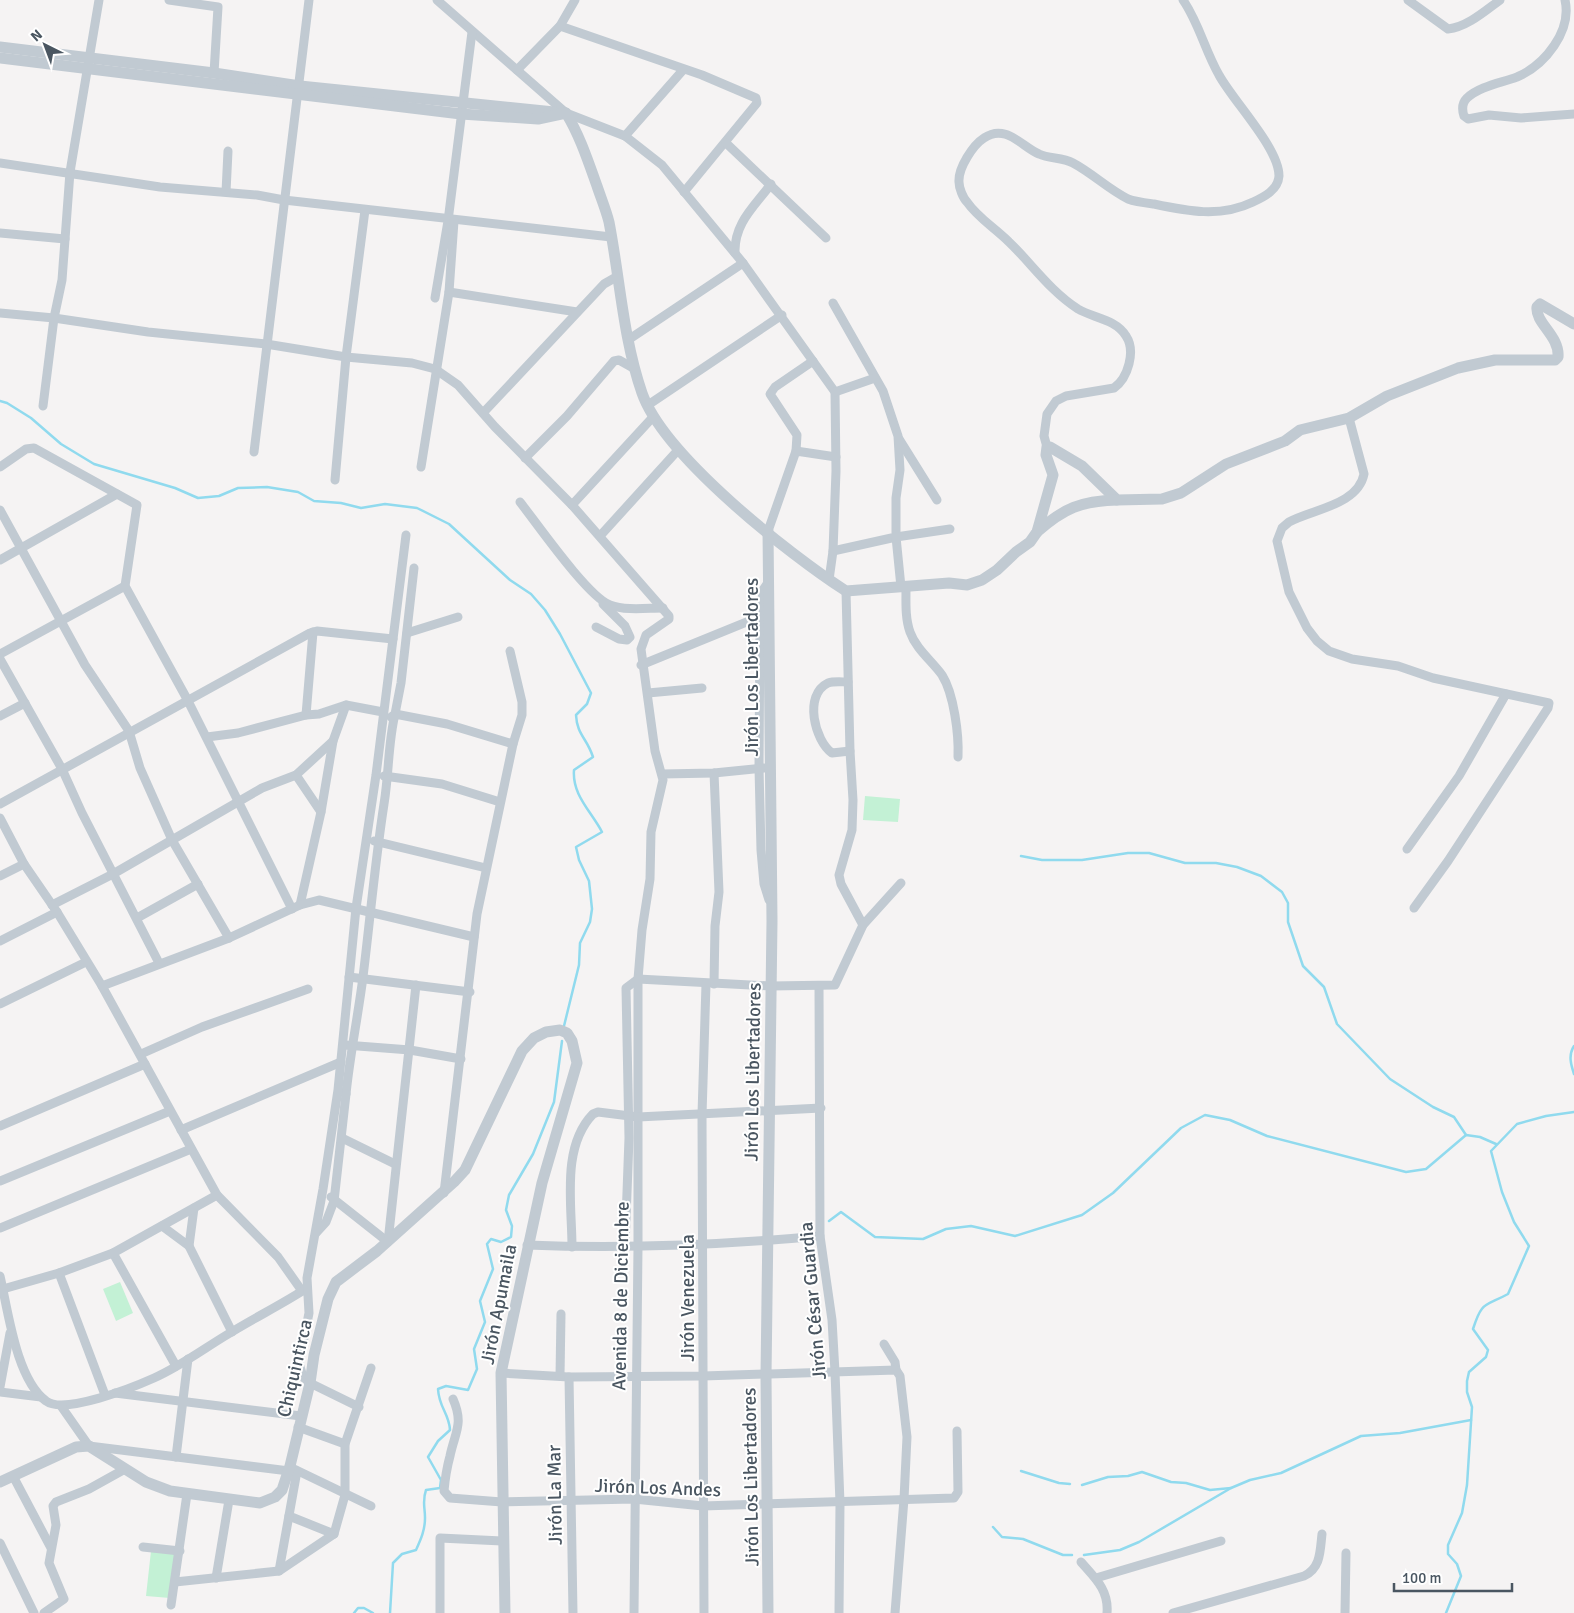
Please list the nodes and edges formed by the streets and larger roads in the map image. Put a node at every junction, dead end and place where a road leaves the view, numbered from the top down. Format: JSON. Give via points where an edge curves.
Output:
{"nodes":[{"id":1,"x":99,"y":0,"type":"edge"},
{"id":2,"x":169,"y":0,"type":"edge"},
{"id":3,"x":310,"y":0,"type":"edge"},
{"id":4,"x":437,"y":0,"type":"edge"},
{"id":5,"x":575,"y":0,"type":"edge"},
{"id":6,"x":1184,"y":0,"type":"edge"},
{"id":7,"x":1408,"y":0,"type":"edge"},
{"id":8,"x":1500,"y":0,"type":"edge"},
{"id":9,"x":1564,"y":0,"type":"edge"},
{"id":10,"x":218,"y":4,"type":"edge"},
{"id":11,"x":560,"y":26,"type":"junction"},
{"id":12,"x":472,"y":32,"type":"junction"},
{"id":13,"x":0,"y":47,"type":"edge"},
{"id":14,"x":0,"y":58,"type":"edge"},
{"id":15,"x":89,"y":63,"type":"junction"},
{"id":16,"x":517,"y":70,"type":"junction"},
{"id":17,"x":683,"y":70,"type":"junction"},
{"id":18,"x":214,"y":72,"type":"junction"},
{"id":19,"x":299,"y":90,"type":"junction"},
{"id":20,"x":462,"y":109,"type":"junction"},
{"id":21,"x":566,"y":113,"type":"junction"},
{"id":22,"x":1574,"y":114,"type":"edge"},
{"id":23,"x":625,"y":136,"type":"junction"},
{"id":24,"x":726,"y":143,"type":"junction"},
{"id":25,"x":228,"y":151,"type":"dead end"},
{"id":26,"x":0,"y":163,"type":"edge"},
{"id":27,"x":70,"y":172,"type":"junction"},
{"id":28,"x":771,"y":184,"type":"junction"},
{"id":29,"x":226,"y":192,"type":"junction"},
{"id":30,"x":684,"y":192,"type":"junction"},
{"id":31,"x":284,"y":200,"type":"junction"},
{"id":32,"x":365,"y":210,"type":"junction"},
{"id":33,"x":451,"y":221,"type":"junction"},
{"id":34,"x":0,"y":233,"type":"edge"},
{"id":35,"x":611,"y":237,"type":"junction"},
{"id":36,"x":826,"y":238,"type":"dead end"},
{"id":37,"x":65,"y":239,"type":"junction"},
{"id":38,"x":735,"y":253,"type":"junction"},
{"id":39,"x":744,"y":263,"type":"junction"},
{"id":40,"x":618,"y":276,"type":"junction"},
{"id":41,"x":449,"y":292,"type":"junction"},
{"id":42,"x":435,"y":298,"type":"dead end"},
{"id":43,"x":833,"y":303,"type":"dead end"},
{"id":44,"x":577,"y":312,"type":"junction"},
{"id":45,"x":0,"y":313,"type":"edge"},
{"id":46,"x":782,"y":315,"type":"junction"},
{"id":47,"x":54,"y":318,"type":"junction"},
{"id":48,"x":1574,"y":324,"type":"edge"},
{"id":49,"x":628,"y":340,"type":"junction"},
{"id":50,"x":266,"y":344,"type":"junction"},
{"id":51,"x":346,"y":357,"type":"junction"},
{"id":52,"x":813,"y":361,"type":"junction"},
{"id":53,"x":436,"y":369,"type":"junction"},
{"id":54,"x":635,"y":369,"type":"junction"},
{"id":55,"x":875,"y":378,"type":"junction"},
{"id":56,"x":835,"y":392,"type":"junction"},
{"id":57,"x":648,"y":405,"type":"junction"},
{"id":58,"x":43,"y":406,"type":"dead end"},
{"id":59,"x":483,"y":412,"type":"junction"},
{"id":60,"x":653,"y":417,"type":"junction"},
{"id":61,"x":1350,"y":418,"type":"junction"},
{"id":62,"x":898,"y":436,"type":"junction"},
{"id":63,"x":1047,"y":447,"type":"junction"},
{"id":64,"x":679,"y":450,"type":"junction"},
{"id":65,"x":254,"y":452,"type":"dead end"},
{"id":66,"x":796,"y":452,"type":"junction"},
{"id":67,"x":836,"y":457,"type":"junction"},
{"id":68,"x":525,"y":458,"type":"junction"},
{"id":69,"x":0,"y":467,"type":"edge"},
{"id":70,"x":421,"y":467,"type":"dead end"},
{"id":71,"x":335,"y":480,"type":"dead end"},
{"id":72,"x":117,"y":494,"type":"junction"},
{"id":73,"x":937,"y":500,"type":"dead end"},
{"id":74,"x":1117,"y":500,"type":"junction"},
{"id":75,"x":520,"y":502,"type":"dead end"},
{"id":76,"x":572,"y":505,"type":"junction"},
{"id":77,"x":0,"y":510,"type":"edge"},
{"id":78,"x":950,"y":529,"type":"dead end"},
{"id":79,"x":768,"y":531,"type":"junction"},
{"id":80,"x":1037,"y":532,"type":"junction"},
{"id":81,"x":406,"y":534,"type":"dead end"},
{"id":82,"x":600,"y":536,"type":"junction"},
{"id":83,"x":896,"y":537,"type":"junction"},
{"id":84,"x":22,"y":548,"type":"junction"},
{"id":85,"x":833,"y":551,"type":"junction"},
{"id":86,"x":0,"y":560,"type":"edge"},
{"id":87,"x":414,"y":568,"type":"dead end"},
{"id":88,"x":829,"y":580,"type":"junction"},
{"id":89,"x":125,"y":586,"type":"junction"},
{"id":90,"x":903,"y":587,"type":"junction"},
{"id":91,"x":846,"y":591,"type":"junction"},
{"id":92,"x":601,"y":601,"type":"junction"},
{"id":93,"x":663,"y":608,"type":"junction"},
{"id":94,"x":764,"y":615,"type":"junction"},
{"id":95,"x":458,"y":617,"type":"dead end"},
{"id":96,"x":60,"y":622,"type":"junction"},
{"id":97,"x":596,"y":627,"type":"dead end"},
{"id":98,"x":313,"y":632,"type":"junction"},
{"id":99,"x":407,"y":633,"type":"junction"},
{"id":100,"x":394,"y":639,"type":"junction"},
{"id":101,"x":510,"y":651,"type":"dead end"},
{"id":102,"x":0,"y":654,"type":"edge"},
{"id":103,"x":0,"y":659,"type":"edge"},
{"id":104,"x":641,"y":665,"type":"junction"},
{"id":105,"x":848,"y":682,"type":"junction"},
{"id":106,"x":702,"y":688,"type":"dead end"},
{"id":107,"x":648,"y":693,"type":"junction"},
{"id":108,"x":1506,"y":694,"type":"junction"},
{"id":109,"x":187,"y":699,"type":"junction"},
{"id":110,"x":25,"y":703,"type":"junction"},
{"id":111,"x":346,"y":706,"type":"junction"},
{"id":112,"x":383,"y":712,"type":"junction"},
{"id":113,"x":395,"y":714,"type":"junction"},
{"id":114,"x":306,"y":715,"type":"junction"},
{"id":115,"x":0,"y":716,"type":"edge"},
{"id":116,"x":381,"y":726,"type":"junction"},
{"id":117,"x":129,"y":731,"type":"junction"},
{"id":118,"x":207,"y":737,"type":"junction"},
{"id":119,"x":333,"y":741,"type":"junction"},
{"id":120,"x":513,"y":744,"type":"junction"},
{"id":121,"x":850,"y":751,"type":"junction"},
{"id":122,"x":958,"y":757,"type":"dead end"},
{"id":123,"x":764,"y":768,"type":"junction"},
{"id":124,"x":62,"y":769,"type":"junction"},
{"id":125,"x":714,"y":773,"type":"junction"},
{"id":126,"x":662,"y":774,"type":"junction"},
{"id":127,"x":296,"y":775,"type":"junction"},
{"id":128,"x":376,"y":775,"type":"junction"},
{"id":129,"x":388,"y":776,"type":"junction"},
{"id":130,"x":238,"y":801,"type":"junction"},
{"id":131,"x":500,"y":802,"type":"junction"},
{"id":132,"x":0,"y":804,"type":"edge"},
{"id":133,"x":321,"y":812,"type":"junction"},
{"id":134,"x":0,"y":818,"type":"edge"},
{"id":135,"x":366,"y":839,"type":"junction"},
{"id":136,"x":172,"y":840,"type":"junction"},
{"id":137,"x":378,"y":842,"type":"junction"},
{"id":138,"x":1407,"y":849,"type":"dead end"},
{"id":139,"x":24,"y":864,"type":"junction"},
{"id":140,"x":486,"y":868,"type":"junction"},
{"id":141,"x":113,"y":874,"type":"junction"},
{"id":142,"x":0,"y":876,"type":"edge"},
{"id":143,"x":900,"y":883,"type":"dead end"},
{"id":144,"x":198,"y":884,"type":"junction"},
{"id":145,"x":296,"y":907,"type":"junction"},
{"id":146,"x":55,"y":908,"type":"junction"},
{"id":147,"x":356,"y":908,"type":"junction"},
{"id":148,"x":1414,"y":908,"type":"dead end"},
{"id":149,"x":370,"y":911,"type":"junction"},
{"id":150,"x":137,"y":918,"type":"junction"},
{"id":151,"x":863,"y":926,"type":"junction"},
{"id":152,"x":474,"y":936,"type":"junction"},
{"id":153,"x":229,"y":938,"type":"junction"},
{"id":154,"x":0,"y":941,"type":"edge"},
{"id":155,"x":86,"y":962,"type":"junction"},
{"id":156,"x":158,"y":963,"type":"junction"},
{"id":157,"x":349,"y":977,"type":"junction"},
{"id":158,"x":363,"y":978,"type":"junction"},
{"id":159,"x":638,"y":979,"type":"junction"},
{"id":160,"x":710,"y":984,"type":"junction"},
{"id":161,"x":416,"y":985,"type":"junction"},
{"id":162,"x":102,"y":986,"type":"junction"},
{"id":163,"x":771,"y":986,"type":"junction"},
{"id":164,"x":819,"y":986,"type":"junction"},
{"id":165,"x":308,"y":989,"type":"dead end"},
{"id":166,"x":470,"y":992,"type":"junction"},
{"id":167,"x":0,"y":1004,"type":"edge"},
{"id":168,"x":546,"y":1032,"type":"joint"},
{"id":169,"x":347,"y":1045,"type":"junction"},
{"id":170,"x":410,"y":1050,"type":"junction"},
{"id":171,"x":141,"y":1054,"type":"junction"},
{"id":172,"x":461,"y":1059,"type":"junction"},
{"id":173,"x":341,"y":1062,"type":"junction"},
{"id":174,"x":145,"y":1064,"type":"junction"},
{"id":175,"x":342,"y":1092,"type":"junction"},
{"id":176,"x":820,"y":1108,"type":"junction"},
{"id":177,"x":170,"y":1111,"type":"junction"},
{"id":178,"x":770,"y":1112,"type":"junction"},
{"id":179,"x":702,"y":1114,"type":"junction"},
{"id":180,"x":627,"y":1116,"type":"junction"},
{"id":181,"x":638,"y":1117,"type":"junction"},
{"id":182,"x":0,"y":1126,"type":"edge"},
{"id":183,"x":181,"y":1130,"type":"junction"},
{"id":184,"x":342,"y":1138,"type":"junction"},
{"id":185,"x":191,"y":1149,"type":"junction"},
{"id":186,"x":395,"y":1164,"type":"junction"},
{"id":187,"x":0,"y":1181,"type":"edge"},
{"id":188,"x":323,"y":1189,"type":"junction"},
{"id":189,"x":444,"y":1193,"type":"junction"},
{"id":190,"x":217,"y":1196,"type":"junction"},
{"id":191,"x":334,"y":1199,"type":"junction"},
{"id":192,"x":194,"y":1208,"type":"junction"},
{"id":193,"x":162,"y":1226,"type":"junction"},
{"id":194,"x":0,"y":1228,"type":"edge"},
{"id":195,"x":316,"y":1233,"type":"junction"},
{"id":196,"x":820,"y":1236,"type":"junction"},
{"id":197,"x":767,"y":1240,"type":"junction"},
{"id":198,"x":388,"y":1242,"type":"junction"},
{"id":199,"x":528,"y":1245,"type":"junction"},
{"id":200,"x":704,"y":1245,"type":"junction"},
{"id":201,"x":189,"y":1246,"type":"junction"},
{"id":202,"x":572,"y":1247,"type":"junction"},
{"id":203,"x":625,"y":1247,"type":"junction"},
{"id":204,"x":638,"y":1247,"type":"junction"},
{"id":205,"x":113,"y":1253,"type":"junction"},
{"id":206,"x":59,"y":1273,"type":"junction"},
{"id":207,"x":0,"y":1276,"type":"edge"},
{"id":208,"x":3,"y":1289,"type":"junction"},
{"id":209,"x":305,"y":1290,"type":"junction"},
{"id":210,"x":561,"y":1314,"type":"dead end"},
{"id":211,"x":4,"y":1321,"type":"edge"},
{"id":212,"x":10,"y":1331,"type":"junction"},
{"id":213,"x":232,"y":1332,"type":"junction"},
{"id":214,"x":884,"y":1344,"type":"dead end"},
{"id":215,"x":188,"y":1359,"type":"junction"},
{"id":216,"x":176,"y":1366,"type":"junction"},
{"id":217,"x":2,"y":1368,"type":"edge"},
{"id":218,"x":371,"y":1368,"type":"dead end"},
{"id":219,"x":836,"y":1372,"type":"junction"},
{"id":220,"x":501,"y":1373,"type":"junction"},
{"id":221,"x":898,"y":1373,"type":"junction"},
{"id":222,"x":635,"y":1375,"type":"junction"},
{"id":223,"x":766,"y":1375,"type":"junction"},
{"id":224,"x":703,"y":1376,"type":"junction"},
{"id":225,"x":564,"y":1377,"type":"junction"},
{"id":226,"x":310,"y":1383,"type":"junction"},
{"id":227,"x":0,"y":1387,"type":"edge"},
{"id":228,"x":0,"y":1392,"type":"edge"},
{"id":229,"x":109,"y":1394,"type":"junction"},
{"id":230,"x":40,"y":1397,"type":"junction"},
{"id":231,"x":453,"y":1400,"type":"dead end"},
{"id":232,"x":183,"y":1401,"type":"junction"},
{"id":233,"x":61,"y":1406,"type":"junction"},
{"id":234,"x":359,"y":1407,"type":"junction"},
{"id":235,"x":300,"y":1421,"type":"junction"},
{"id":236,"x":957,"y":1431,"type":"dead end"},
{"id":237,"x":345,"y":1444,"type":"junction"},
{"id":238,"x":89,"y":1446,"type":"junction"},
{"id":239,"x":176,"y":1457,"type":"junction"},
{"id":240,"x":125,"y":1469,"type":"junction"},
{"id":241,"x":292,"y":1470,"type":"junction"},
{"id":242,"x":13,"y":1476,"type":"junction"},
{"id":243,"x":0,"y":1482,"type":"edge"},
{"id":244,"x":187,"y":1494,"type":"junction"},
{"id":245,"x":345,"y":1495,"type":"junction"},
{"id":246,"x":634,"y":1499,"type":"junction"},
{"id":247,"x":904,"y":1499,"type":"junction"},
{"id":248,"x":229,"y":1500,"type":"junction"},
{"id":249,"x":570,"y":1501,"type":"junction"},
{"id":250,"x":502,"y":1502,"type":"junction"},
{"id":251,"x":840,"y":1503,"type":"junction"},
{"id":252,"x":769,"y":1505,"type":"junction"},
{"id":253,"x":371,"y":1506,"type":"dead end"},
{"id":254,"x":703,"y":1506,"type":"junction"},
{"id":255,"x":289,"y":1516,"type":"junction"},
{"id":256,"x":334,"y":1534,"type":"junction"},
{"id":257,"x":1322,"y":1534,"type":"dead end"},
{"id":258,"x":502,"y":1541,"type":"junction"},
{"id":259,"x":1221,"y":1541,"type":"dead end"},
{"id":260,"x":1,"y":1547,"type":"edge"},
{"id":261,"x":143,"y":1547,"type":"dead end"},
{"id":262,"x":51,"y":1548,"type":"junction"},
{"id":263,"x":180,"y":1551,"type":"junction"},
{"id":264,"x":1346,"y":1553,"type":"dead end"},
{"id":265,"x":1081,"y":1562,"type":"dead end"},
{"id":266,"x":279,"y":1571,"type":"junction"},
{"id":267,"x":216,"y":1578,"type":"junction"},
{"id":268,"x":1096,"y":1578,"type":"junction"},
{"id":269,"x":175,"y":1582,"type":"junction"},
{"id":270,"x":171,"y":1605,"type":"dead end"},
{"id":271,"x":34,"y":1613,"type":"edge"},
{"id":272,"x":44,"y":1613,"type":"edge"},
{"id":273,"x":440,"y":1613,"type":"edge"},
{"id":274,"x":505,"y":1613,"type":"edge"},
{"id":275,"x":573,"y":1613,"type":"edge"},
{"id":276,"x":634,"y":1613,"type":"edge"},
{"id":277,"x":704,"y":1613,"type":"edge"},
{"id":278,"x":768,"y":1613,"type":"edge"},
{"id":279,"x":839,"y":1613,"type":"edge"},
{"id":280,"x":895,"y":1613,"type":"edge"},
{"id":281,"x":1108,"y":1613,"type":"edge"},
{"id":282,"x":1174,"y":1613,"type":"edge"},
{"id":283,"x":1345,"y":1613,"type":"edge"}],
"edges":[{"from":1,"to":15,"type":"street"},
{"from":2,"to":10,"type":"street"},
{"from":3,"to":19,"type":"street"},
{"from":4,"to":12,"type":"street"},
{"from":5,"to":11,"type":"street"},
{"from":6,"to":63,"type":"street","via":[[1195,17],[1218,74],[1277,164],[1278,184],[1272,191],[1252,203],[1213,213],[1129,200],[1075,164],[1037,154],[1021,140],[1000,134],[984,138],[961,171],[962,193],[976,212],[1055,292],[1080,310],[1126,334],[1131,348],[1124,378],[1114,388],[1066,396],[1052,405],[1047,414],[1044,436]]},
{"from":7,"to":8,"type":"street","via":[[1448,29],[1479,16]]},
{"from":9,"to":22,"type":"street","via":[[1566,7],[1561,35],[1538,65],[1518,77],[1480,90],[1467,98],[1462,109],[1468,120],[1489,115],[1521,118]]},
{"from":10,"to":18,"type":"street"},
{"from":11,"to":16,"type":"street"},
{"from":11,"to":17,"type":"street"},
{"from":12,"to":16,"type":"street"},
{"from":12,"to":20,"type":"street"},
{"from":13,"to":15,"type":"street"},
{"from":14,"to":15,"type":"street"},
{"from":15,"to":18,"type":"street"},
{"from":15,"to":19,"type":"street"},
{"from":15,"to":27,"type":"street"},
{"from":16,"to":21,"type":"street"},
{"from":17,"to":23,"type":"street"},
{"from":17,"to":24,"type":"street","via":[[756,98],[757,103]]},
{"from":18,"to":19,"type":"street"},
{"from":19,"to":20,"type":"street"},
{"from":19,"to":31,"type":"street"},
{"from":20,"to":21,"type":"street"},
{"from":20,"to":33,"type":"street"},
{"from":21,"to":23,"type":"street"},
{"from":21,"to":35,"type":"street","via":[[582,143]]},
{"from":23,"to":30,"type":"street","via":[[662,165]]},
{"from":24,"to":28,"type":"street"},
{"from":24,"to":30,"type":"street"},
{"from":25,"to":29,"type":"street"},
{"from":26,"to":27,"type":"street"},
{"from":27,"to":29,"type":"street","via":[[160,187]]},
{"from":27,"to":37,"type":"street"},
{"from":28,"to":36,"type":"street"},
{"from":28,"to":38,"type":"street","via":[[738,229]]},
{"from":29,"to":31,"type":"street"},
{"from":30,"to":38,"type":"street"},
{"from":31,"to":32,"type":"street"},
{"from":31,"to":50,"type":"street"},
{"from":32,"to":33,"type":"street"},
{"from":32,"to":51,"type":"street"},
{"from":33,"to":35,"type":"street"},
{"from":33,"to":41,"type":"street"},
{"from":33,"to":42,"type":"street"},
{"from":34,"to":37,"type":"street"},
{"from":35,"to":40,"type":"street"},
{"from":37,"to":47,"type":"street","via":[[62,280]]},
{"from":38,"to":39,"type":"street"},
{"from":39,"to":46,"type":"street"},
{"from":39,"to":49,"type":"street"},
{"from":40,"to":44,"type":"street","via":[[604,284]]},
{"from":40,"to":49,"type":"street"},
{"from":41,"to":44,"type":"street"},
{"from":41,"to":53,"type":"street"},
{"from":43,"to":55,"type":"street"},
{"from":44,"to":59,"type":"street"},
{"from":45,"to":47,"type":"street"},
{"from":46,"to":52,"type":"street"},
{"from":46,"to":57,"type":"street"},
{"from":47,"to":50,"type":"street"},
{"from":47,"to":58,"type":"street"},
{"from":48,"to":61,"type":"street","via":[[1540,304],[1538,316],[1553,336],[1559,351],[1555,360],[1495,360],[1458,368],[1387,396]]},
{"from":49,"to":54,"type":"street"},
{"from":50,"to":51,"type":"street"},
{"from":50,"to":65,"type":"street"},
{"from":51,"to":53,"type":"street","via":[[412,363]]},
{"from":51,"to":71,"type":"street"},
{"from":52,"to":56,"type":"street"},
{"from":52,"to":66,"type":"street","via":[[774,387],[770,394],[797,436]]},
{"from":53,"to":59,"type":"street","via":[[458,385]]},
{"from":53,"to":70,"type":"street"},
{"from":54,"to":57,"type":"street"},
{"from":54,"to":68,"type":"street","via":[[619,360],[614,361],[567,416]]},
{"from":55,"to":56,"type":"street"},
{"from":55,"to":62,"type":"street","via":[[883,391]]},
{"from":56,"to":67,"type":"street"},
{"from":57,"to":60,"type":"street"},
{"from":59,"to":68,"type":"street"},
{"from":60,"to":64,"type":"street"},
{"from":60,"to":76,"type":"street"},
{"from":61,"to":74,"type":"street","via":[[1300,430],[1285,441],[1226,464],[1181,493],[1162,499]]},
{"from":61,"to":108,"type":"street","via":[[1364,474],[1362,481],[1351,495],[1290,522],[1282,528],[1276,541],[1289,592],[1307,628],[1316,641],[1338,655],[1398,666],[1422,675]]},
{"from":62,"to":73,"type":"street"},
{"from":62,"to":83,"type":"street","via":[[900,470]]},
{"from":63,"to":74,"type":"street","via":[[1082,466]]},
{"from":63,"to":80,"type":"street","via":[[1046,455],[1053,475]]},
{"from":64,"to":79,"type":"street","via":[[724,495]]},
{"from":64,"to":82,"type":"street"},
{"from":66,"to":67,"type":"street"},
{"from":66,"to":79,"type":"street"},
{"from":67,"to":85,"type":"street"},
{"from":68,"to":76,"type":"street"},
{"from":69,"to":72,"type":"street","via":[[26,449],[34,448]]},
{"from":72,"to":84,"type":"street"},
{"from":72,"to":89,"type":"street","via":[[138,506]]},
{"from":74,"to":80,"type":"street","via":[[1099,500],[1068,508]]},
{"from":75,"to":92,"type":"street"},
{"from":76,"to":82,"type":"street"},
{"from":77,"to":84,"type":"street"},
{"from":78,"to":83,"type":"street"},
{"from":79,"to":88,"type":"street"},
{"from":79,"to":94,"type":"street","name":"Jirón Los Libertadores","via":[[769,581]]},
{"from":80,"to":90,"type":"street","via":[[1030,542],[982,580],[967,585],[948,583]]},
{"from":81,"to":100,"type":"street"},
{"from":82,"to":93,"type":"street"},
{"from":83,"to":85,"type":"street"},
{"from":83,"to":90,"type":"street"},
{"from":84,"to":86,"type":"street"},
{"from":84,"to":96,"type":"street"},
{"from":85,"to":88,"type":"street"},
{"from":87,"to":99,"type":"street"},
{"from":88,"to":91,"type":"street"},
{"from":89,"to":96,"type":"street"},
{"from":89,"to":109,"type":"street"},
{"from":90,"to":91,"type":"street"},
{"from":90,"to":122,"type":"street","via":[[911,634],[941,674],[948,691],[959,739]]},
{"from":91,"to":105,"type":"street"},
{"from":92,"to":93,"type":"street","via":[[620,608]]},
{"from":92,"to":97,"type":"street","via":[[625,626],[630,637],[619,639]]},
{"from":93,"to":104,"type":"street","via":[[669,619],[646,635],[641,649]]},
{"from":94,"to":104,"type":"street"},
{"from":94,"to":123,"type":"street","name":"Jirón Los Libertadores"},
{"from":95,"to":99,"type":"street"},
{"from":96,"to":102,"type":"street"},
{"from":96,"to":117,"type":"street"},
{"from":98,"to":100,"type":"street"},
{"from":98,"to":109,"type":"street"},
{"from":98,"to":114,"type":"street"},
{"from":99,"to":113,"type":"street"},
{"from":100,"to":112,"type":"street"},
{"from":101,"to":120,"type":"street","via":[[522,702],[522,715]]},
{"from":103,"to":110,"type":"street"},
{"from":104,"to":107,"type":"street"},
{"from":105,"to":121,"type":"street"},
{"from":105,"to":121,"type":"street","via":[[827,684],[814,700],[817,730],[824,748],[832,753]]},
{"from":106,"to":107,"type":"street"},
{"from":107,"to":126,"type":"street","via":[[655,751]]},
{"from":108,"to":138,"type":"street","via":[[1459,776]]},
{"from":108,"to":148,"type":"street","via":[[1544,700],[1549,705]]},
{"from":109,"to":117,"type":"street"},
{"from":109,"to":118,"type":"street"},
{"from":110,"to":115,"type":"street"},
{"from":110,"to":124,"type":"street"},
{"from":111,"to":112,"type":"street"},
{"from":111,"to":114,"type":"street"},
{"from":111,"to":119,"type":"street"},
{"from":112,"to":116,"type":"street"},
{"from":113,"to":116,"type":"street"},
{"from":113,"to":120,"type":"street","via":[[447,724]]},
{"from":113,"to":129,"type":"street","via":[[390,733]]},
{"from":114,"to":118,"type":"street","via":[[238,733]]},
{"from":116,"to":128,"type":"street"},
{"from":117,"to":124,"type":"street"},
{"from":117,"to":136,"type":"street","via":[[140,768]]},
{"from":118,"to":130,"type":"street"},
{"from":119,"to":127,"type":"street"},
{"from":119,"to":133,"type":"street"},
{"from":120,"to":131,"type":"street"},
{"from":121,"to":151,"type":"street","via":[[852,830],[839,875],[840,884]]},
{"from":123,"to":125,"type":"street"},
{"from":123,"to":163,"type":"street","name":"Jirón Los Libertadores","via":[[772,908]]},
{"from":124,"to":132,"type":"street"},
{"from":124,"to":141,"type":"street"},
{"from":125,"to":126,"type":"street"},
{"from":125,"to":160,"type":"street","name":"Jirón Venezuela","via":[[719,892]]},
{"from":126,"to":159,"type":"street","name":"Avenida 8 de Diciembre","via":[[651,832],[650,879]]},
{"from":127,"to":130,"type":"street"},
{"from":127,"to":133,"type":"street"},
{"from":128,"to":129,"type":"street"},
{"from":128,"to":135,"type":"street"},
{"from":129,"to":131,"type":"street","via":[[442,784]]},
{"from":129,"to":137,"type":"street"},
{"from":130,"to":136,"type":"street"},
{"from":130,"to":145,"type":"street"},
{"from":131,"to":140,"type":"street"},
{"from":133,"to":145,"type":"street"},
{"from":134,"to":139,"type":"street"},
{"from":135,"to":137,"type":"street"},
{"from":135,"to":147,"type":"street"},
{"from":136,"to":141,"type":"street"},
{"from":136,"to":144,"type":"street"},
{"from":137,"to":140,"type":"street"},
{"from":137,"to":149,"type":"street"},
{"from":139,"to":142,"type":"street"},
{"from":139,"to":146,"type":"street"},
{"from":140,"to":152,"type":"street"},
{"from":141,"to":146,"type":"street"},
{"from":141,"to":150,"type":"street"},
{"from":143,"to":151,"type":"street"},
{"from":144,"to":150,"type":"street"},
{"from":144,"to":153,"type":"street"},
{"from":145,"to":147,"type":"street","via":[[319,900]]},
{"from":145,"to":153,"type":"street"},
{"from":146,"to":154,"type":"street"},
{"from":146,"to":155,"type":"street"},
{"from":147,"to":149,"type":"street"},
{"from":147,"to":157,"type":"street"},
{"from":149,"to":152,"type":"street"},
{"from":149,"to":158,"type":"street"},
{"from":150,"to":156,"type":"street"},
{"from":151,"to":164,"type":"street","via":[[838,983]]},
{"from":152,"to":166,"type":"street"},
{"from":153,"to":156,"type":"street"},
{"from":155,"to":162,"type":"street"},
{"from":155,"to":167,"type":"street"},
{"from":156,"to":162,"type":"street"},
{"from":157,"to":158,"type":"street"},
{"from":157,"to":169,"type":"street"},
{"from":158,"to":161,"type":"street"},
{"from":158,"to":169,"type":"street"},
{"from":159,"to":160,"type":"street"},
{"from":159,"to":180,"type":"street","via":[[625,990]]},
{"from":159,"to":181,"type":"street","name":"Avenida 8 de Diciembre"},
{"from":160,"to":163,"type":"street"},
{"from":160,"to":179,"type":"street","name":"Jirón Venezuela"},
{"from":161,"to":166,"type":"street"},
{"from":161,"to":170,"type":"street"},
{"from":162,"to":171,"type":"street"},
{"from":163,"to":164,"type":"street"},
{"from":163,"to":178,"type":"street","name":"Jirón Los Libertadores"},
{"from":164,"to":176,"type":"street","name":"Jirón César Guardia"},
{"from":165,"to":171,"type":"street","via":[[202,1027]]},
{"from":166,"to":172,"type":"street"},
{"from":168,"to":189,"type":"street","name":"Chiquintirca","via":[[534,1038],[522,1051],[465,1170]]},
{"from":168,"to":199,"type":"street","name":"Jirón Apumaila","via":[[560,1030],[566,1033],[575,1047],[578,1063],[544,1174]]},
{"from":169,"to":170,"type":"street"},
{"from":169,"to":173,"type":"street"},
{"from":169,"to":175,"type":"street"},
{"from":170,"to":172,"type":"street"},
{"from":170,"to":186,"type":"street"},
{"from":171,"to":174,"type":"street"},
{"from":172,"to":189,"type":"street"},
{"from":173,"to":175,"type":"street"},
{"from":173,"to":183,"type":"street"},
{"from":174,"to":177,"type":"street"},
{"from":174,"to":182,"type":"street"},
{"from":175,"to":184,"type":"street"},
{"from":175,"to":188,"type":"street"},
{"from":176,"to":178,"type":"street"},
{"from":176,"to":196,"type":"street","name":"Jirón César Guardia"},
{"from":177,"to":183,"type":"street"},
{"from":177,"to":187,"type":"street"},
{"from":178,"to":179,"type":"street"},
{"from":178,"to":197,"type":"street","name":"Jirón Los Libertadores"},
{"from":179,"to":181,"type":"street"},
{"from":179,"to":200,"type":"street","name":"Jirón Venezuela"},
{"from":180,"to":181,"type":"street"},
{"from":180,"to":202,"type":"street","via":[[593,1114],[576,1142],[572,1157]]},
{"from":180,"to":203,"type":"street"},
{"from":181,"to":204,"type":"street","name":"Avenida 8 de Diciembre"},
{"from":183,"to":185,"type":"street"},
{"from":184,"to":186,"type":"street"},
{"from":184,"to":191,"type":"street"},
{"from":185,"to":190,"type":"street"},
{"from":185,"to":194,"type":"street"},
{"from":186,"to":198,"type":"street"},
{"from":188,"to":191,"type":"street"},
{"from":188,"to":195,"type":"street"},
{"from":189,"to":198,"type":"street","name":"Chiquintirca"},
{"from":190,"to":192,"type":"street"},
{"from":190,"to":209,"type":"street","via":[[278,1257]]},
{"from":191,"to":195,"type":"street","via":[[326,1222]]},
{"from":191,"to":198,"type":"street"},
{"from":192,"to":193,"type":"street"},
{"from":192,"to":201,"type":"street"},
{"from":193,"to":201,"type":"street"},
{"from":193,"to":205,"type":"street"},
{"from":195,"to":209,"type":"street"},
{"from":196,"to":197,"type":"street"},
{"from":196,"to":219,"type":"street","name":"Jirón César Guardia"},
{"from":197,"to":200,"type":"street"},
{"from":197,"to":223,"type":"street","name":"Jirón Los Libertadores"},
{"from":198,"to":226,"type":"street","name":"Chiquintirca","via":[[336,1282],[326,1306]]},
{"from":199,"to":202,"type":"street"},
{"from":199,"to":220,"type":"street","name":"Jirón Apumaila"},
{"from":200,"to":204,"type":"street"},
{"from":200,"to":224,"type":"street","name":"Jirón Venezuela"},
{"from":201,"to":213,"type":"street"},
{"from":202,"to":203,"type":"street"},
{"from":203,"to":204,"type":"street"},
{"from":204,"to":222,"type":"street","name":"Avenida 8 de Diciembre"},
{"from":205,"to":206,"type":"street"},
{"from":205,"to":216,"type":"street"},
{"from":206,"to":208,"type":"street"},
{"from":206,"to":229,"type":"street"},
{"from":207,"to":208,"type":"street"},
{"from":208,"to":211,"type":"street"},
{"from":209,"to":213,"type":"street"},
{"from":209,"to":226,"type":"street","via":[[310,1313],[299,1363],[303,1376]]},
{"from":210,"to":225,"type":"street","name":"Jirón La Mar"},
{"from":211,"to":212,"type":"street"},
{"from":212,"to":217,"type":"street"},
{"from":212,"to":230,"type":"street","via":[[24,1369]]},
{"from":213,"to":215,"type":"street"},
{"from":214,"to":221,"type":"street","via":[[896,1362]]},
{"from":215,"to":216,"type":"street"},
{"from":215,"to":232,"type":"street"},
{"from":216,"to":229,"type":"street","via":[[154,1378]]},
{"from":217,"to":227,"type":"street"},
{"from":218,"to":234,"type":"street"},
{"from":219,"to":221,"type":"street"},
{"from":219,"to":223,"type":"street"},
{"from":219,"to":251,"type":"street","name":"Jirón César Guardia"},
{"from":220,"to":225,"type":"street"},
{"from":220,"to":250,"type":"street","name":"Jirón Apumaila"},
{"from":221,"to":247,"type":"street","via":[[907,1437]]},
{"from":222,"to":224,"type":"street"},
{"from":222,"to":225,"type":"street"},
{"from":222,"to":246,"type":"street","name":"Avenida 8 de Diciembre"},
{"from":223,"to":224,"type":"street"},
{"from":223,"to":252,"type":"street","name":"Jirón Los Libertadores"},
{"from":224,"to":254,"type":"street","name":"Jirón Venezuela"},
{"from":225,"to":249,"type":"street","name":"Jirón La Mar"},
{"from":226,"to":234,"type":"street"},
{"from":226,"to":235,"type":"street","name":"Chiquintirca"},
{"from":228,"to":230,"type":"street"},
{"from":229,"to":232,"type":"street"},
{"from":229,"to":233,"type":"street"},
{"from":230,"to":233,"type":"street"},
{"from":231,"to":250,"type":"street","name":"Jirón Los Andes","via":[[460,1424],[444,1491],[450,1498]]},
{"from":232,"to":235,"type":"street"},
{"from":232,"to":239,"type":"street"},
{"from":233,"to":238,"type":"street"},
{"from":234,"to":237,"type":"street"},
{"from":235,"to":237,"type":"street"},
{"from":235,"to":241,"type":"street","name":"Chiquintirca"},
{"from":236,"to":247,"type":"street","name":"Jirón Los Andes","via":[[958,1492],[954,1498]]},
{"from":237,"to":245,"type":"street"},
{"from":238,"to":239,"type":"street"},
{"from":238,"to":240,"type":"street","name":"Chiquintirca"},
{"from":238,"to":242,"type":"street","via":[[76,1447]]},
{"from":239,"to":241,"type":"street"},
{"from":240,"to":244,"type":"street","name":"Chiquintirca","via":[[154,1485]]},
{"from":240,"to":262,"type":"street","via":[[89,1489],[56,1502],[52,1509],[56,1525]]},
{"from":241,"to":245,"type":"street"},
{"from":241,"to":248,"type":"street","name":"Chiquintirca","via":[[275,1497],[260,1503]]},
{"from":241,"to":255,"type":"street"},
{"from":242,"to":243,"type":"street"},
{"from":242,"to":262,"type":"street"},
{"from":244,"to":248,"type":"street","name":"Chiquintirca"},
{"from":244,"to":263,"type":"street"},
{"from":245,"to":253,"type":"street"},
{"from":245,"to":256,"type":"street"},
{"from":246,"to":249,"type":"street","name":"Jirón Los Andes"},
{"from":246,"to":254,"type":"street","name":"Jirón Los Andes"},
{"from":246,"to":276,"type":"street","name":"Avenida 8 de Diciembre"},
{"from":247,"to":251,"type":"street","name":"Jirón Los Andes"},
{"from":247,"to":280,"type":"street"},
{"from":248,"to":267,"type":"street"},
{"from":249,"to":250,"type":"street","name":"Jirón Los Andes"},
{"from":249,"to":275,"type":"street","name":"Jirón La Mar"},
{"from":250,"to":258,"type":"street","name":"Jirón Apumaila"},
{"from":251,"to":252,"type":"street","name":"Jirón Los Andes"},
{"from":251,"to":279,"type":"street","name":"Jirón César Guardia"},
{"from":252,"to":254,"type":"street","name":"Jirón Los Andes"},
{"from":252,"to":278,"type":"street","name":"Jirón Los Libertadores"},
{"from":254,"to":277,"type":"street","name":"Jirón Venezuela"},
{"from":255,"to":256,"type":"street"},
{"from":255,"to":266,"type":"street"},
{"from":256,"to":266,"type":"street"},
{"from":257,"to":282,"type":"street","via":[[1317,1566],[1312,1572]]},
{"from":258,"to":273,"type":"street","via":[[440,1538]]},
{"from":258,"to":274,"type":"street","name":"Jirón Apumaila"},
{"from":259,"to":268,"type":"street"},
{"from":260,"to":271,"type":"street"},
{"from":261,"to":263,"type":"street"},
{"from":262,"to":272,"type":"street","via":[[51,1573],[64,1599]]},
{"from":263,"to":269,"type":"street"},
{"from":264,"to":283,"type":"street"},
{"from":265,"to":268,"type":"street"},
{"from":266,"to":267,"type":"street"},
{"from":267,"to":269,"type":"street"},
{"from":268,"to":281,"type":"street","via":[[1107,1597]]},
{"from":269,"to":270,"type":"street"}]}
